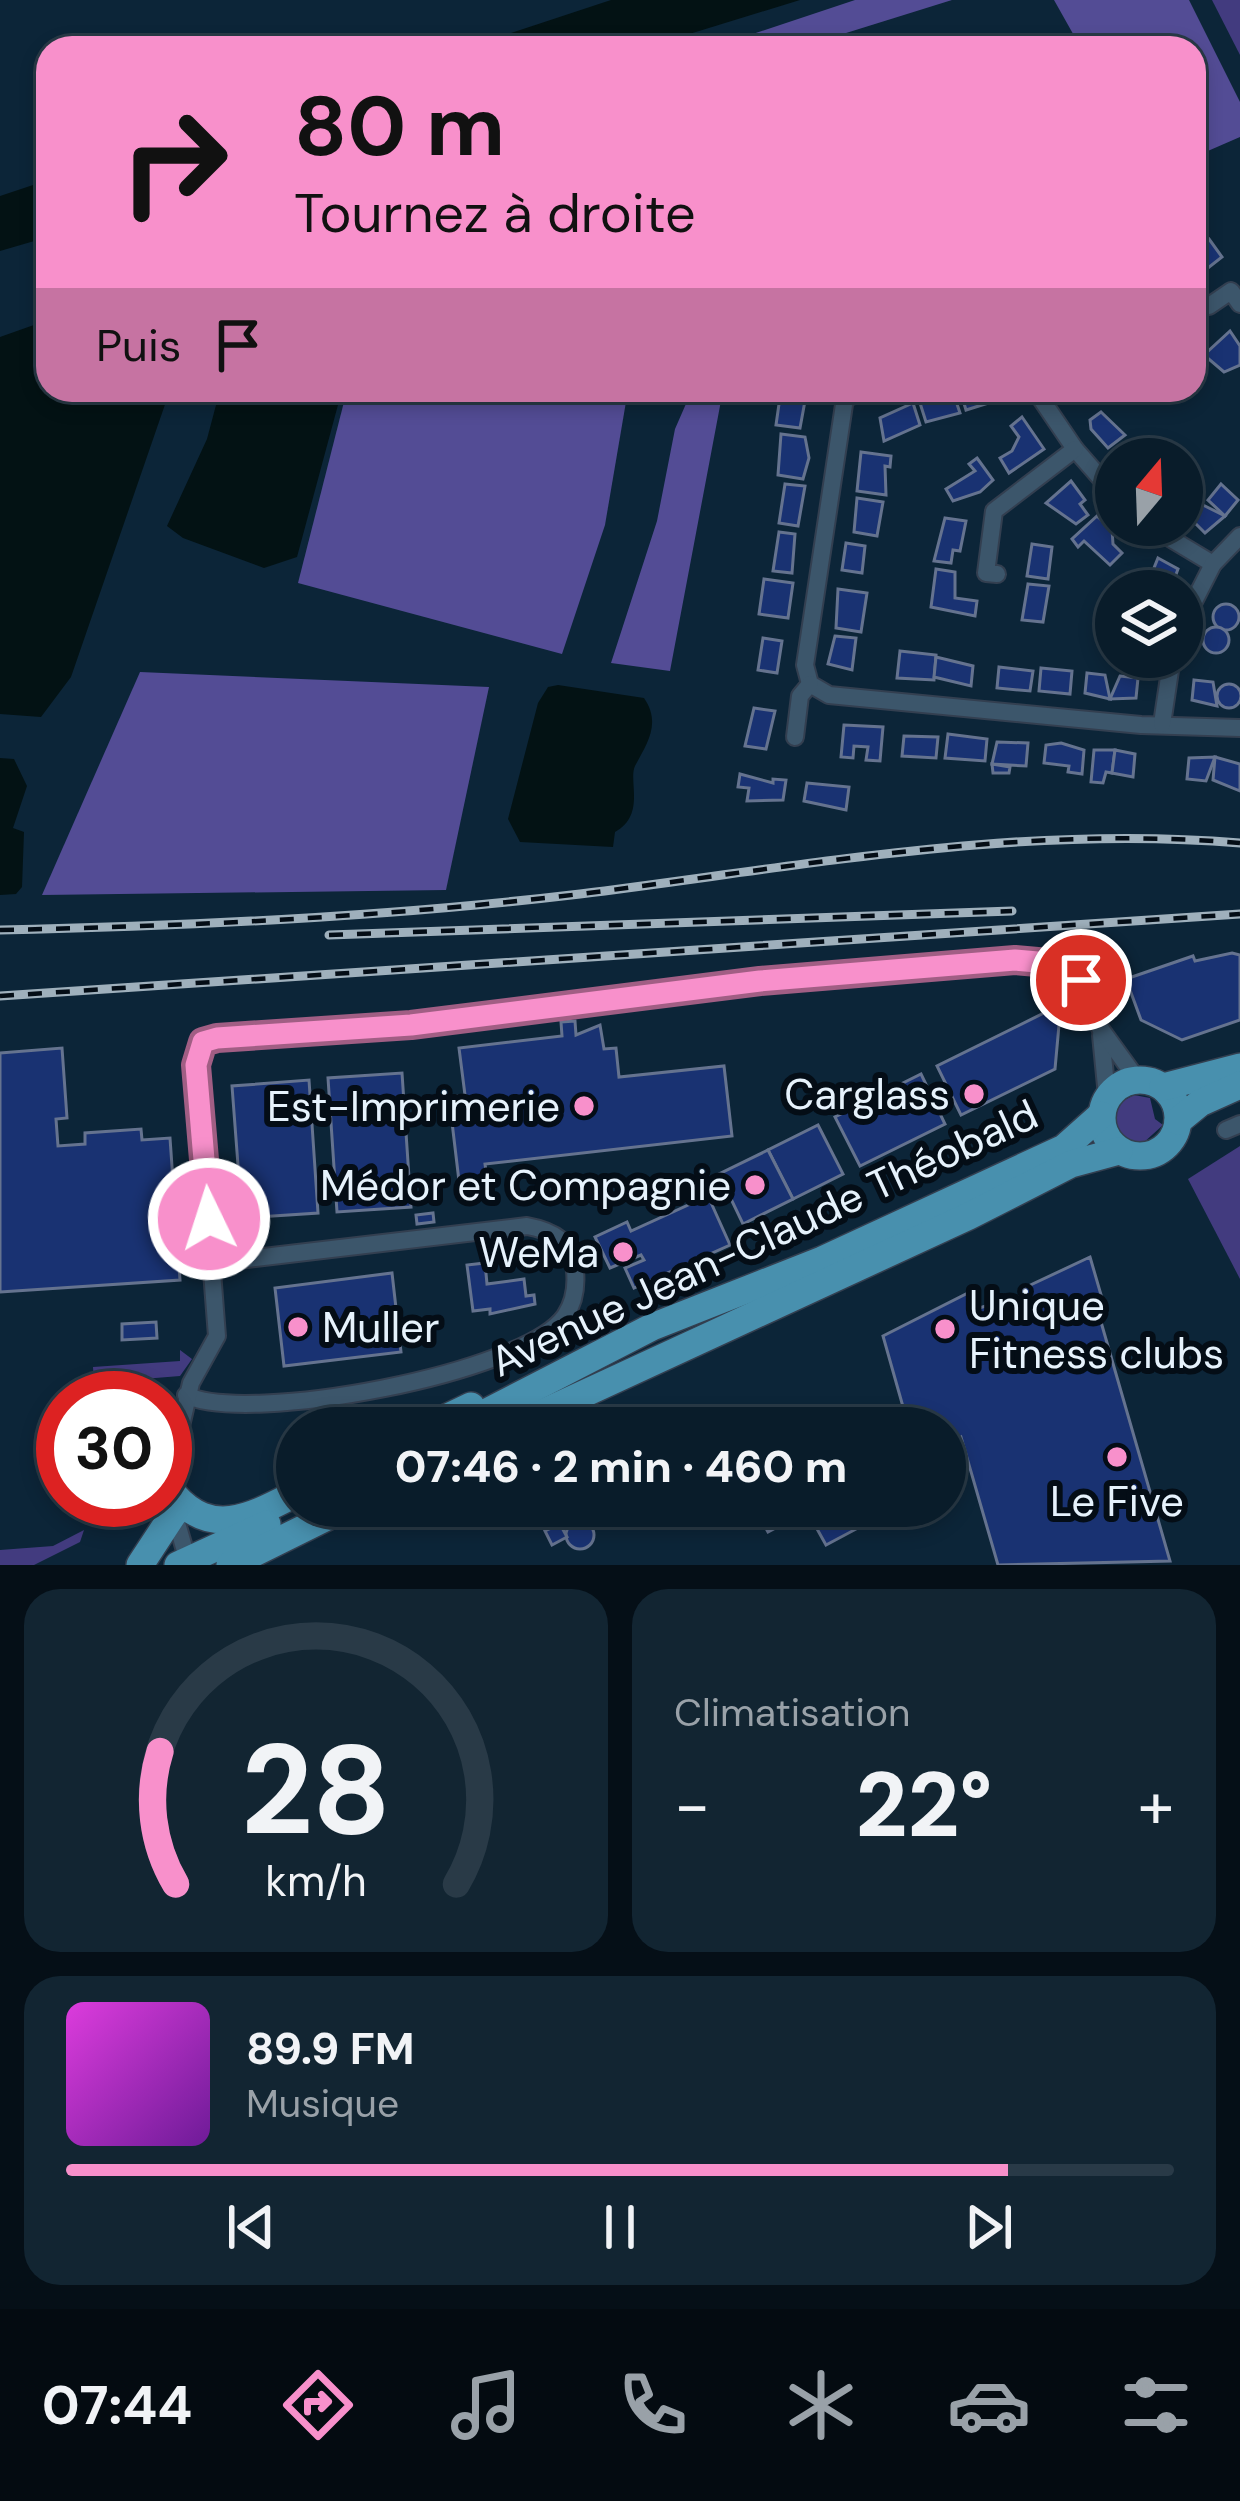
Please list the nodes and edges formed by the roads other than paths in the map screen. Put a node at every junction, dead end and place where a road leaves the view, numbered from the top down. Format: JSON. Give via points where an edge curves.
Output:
{"nodes":[{"id":1,"x":1239,"y":301,"type":"edge"},
{"id":2,"x":1209,"y":307,"type":"dead end"},
{"id":3,"x":844,"y":402,"type":"edge"},
{"id":4,"x":1043,"y":402,"type":"edge"},
{"id":5,"x":1075,"y":449,"type":"junction"},
{"id":6,"x":1095,"y":472,"type":"edge"},
{"id":7,"x":1240,"y":536,"type":"edge"},
{"id":8,"x":1184,"y":546,"type":"edge"},
{"id":9,"x":1214,"y":564,"type":"junction"},
{"id":10,"x":997,"y":574,"type":"dead end"},
{"id":11,"x":1203,"y":585,"type":"edge"},
{"id":12,"x":1169,"y":678,"type":"edge"},
{"id":13,"x":810,"y":684,"type":"junction"},
{"id":14,"x":1162,"y":724,"type":"junction"},
{"id":15,"x":1240,"y":728,"type":"edge"},
{"id":16,"x":795,"y":737,"type":"dead end"},
{"id":17,"x":1100,"y":1028,"type":"junction"},
{"id":18,"x":1240,"y":1067,"type":"edge"},
{"id":19,"x":1150,"y":1083,"type":"junction"},
{"id":20,"x":1240,"y":1085,"type":"edge"},
{"id":21,"x":1104,"y":1106,"type":"junction"},
{"id":22,"x":1178,"y":1120,"type":"junction"},
{"id":23,"x":1119,"y":1151,"type":"junction"},
{"id":24,"x":213,"y":1263,"type":"junction"},
{"id":25,"x":591,"y":1356,"type":"junction"},
{"id":26,"x":192,"y":1384,"type":"edge"},
{"id":27,"x":192,"y":1397,"type":"edge"},
{"id":28,"x":473,"y":1407,"type":"edge"},
{"id":29,"x":495,"y":1407,"type":"edge"},
{"id":30,"x":555,"y":1407,"type":"edge"},
{"id":31,"x":276,"y":1504,"type":"edge"},
{"id":32,"x":192,"y":1514,"type":"edge"},
{"id":33,"x":276,"y":1518,"type":"edge"},
{"id":34,"x":161,"y":1527,"type":"edge"},
{"id":35,"x":178,"y":1527,"type":"edge"},
{"id":36,"x":307,"y":1527,"type":"edge"},
{"id":37,"x":183,"y":1563,"type":"edge"},
{"id":38,"x":140,"y":1565,"type":"edge"},
{"id":39,"x":230,"y":1565,"type":"edge"}],
"edges":[{"from":1,"to":2,"type":"street","via":[[1231,291]]},
{"from":3,"to":13,"type":"street","via":[[805,665]]},
{"from":4,"to":5,"type":"street"},
{"from":5,"to":6,"type":"street"},
{"from":5,"to":10,"type":"street","via":[[994,512],[986,573]]},
{"from":7,"to":9,"type":"street"},
{"from":8,"to":9,"type":"street"},
{"from":9,"to":11,"type":"street"},
{"from":12,"to":14,"type":"street"},
{"from":13,"to":14,"type":"street","via":[[829,695]]},
{"from":13,"to":16,"type":"street","via":[[800,696]]},
{"from":14,"to":15,"type":"street"},
{"from":17,"to":19,"type":"street"},
{"from":17,"to":21,"type":"street"},
{"from":17,"to":24,"type":"street","via":[[1081,980],[1060,964],[1015,960],[203,1042],[196,1065]]},
{"from":18,"to":19,"type":"main road"},
{"from":19,"to":21,"type":"main road"},
{"from":19,"to":22,"type":"main road"},
{"from":20,"to":22,"type":"main road"},
{"from":21,"to":23,"type":"main road","via":[[1108,1142]]},
{"from":21,"to":25,"type":"main road","name":"Avenue Jean-Claude Théobald","via":[[1064,1148]]},
{"from":22,"to":23,"type":"main road","via":[[1155,1154]]},
{"from":23,"to":30,"type":"main road","name":"Avenue Jean-Claude Théobald","via":[[1023,1185]]},
{"from":24,"to":26,"type":"street","via":[[217,1340]]},
{"from":24,"to":27,"type":"street","via":[[527,1226],[563,1241],[577,1277],[564,1318],[541,1338],[449,1374],[222,1406]]},
{"from":25,"to":28,"type":"main road"},
{"from":25,"to":29,"type":"main road","name":"Avenue Jean-Claude Théobald"},
{"from":31,"to":32,"type":"main road","via":[[220,1523]]},
{"from":33,"to":37,"type":"main road"},
{"from":34,"to":38,"type":"main road"},
{"from":35,"to":37,"type":"street"},
{"from":36,"to":39,"type":"main road"}]}
